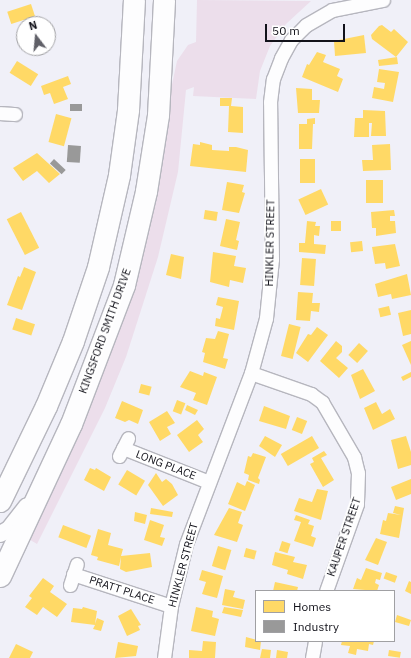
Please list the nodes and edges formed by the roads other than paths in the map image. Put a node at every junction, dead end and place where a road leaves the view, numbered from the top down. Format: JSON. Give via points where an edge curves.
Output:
{"nodes":[{"id":1,"x":383,"y":0,"type":"edge"},
{"id":2,"x":164,"y":5,"type":"edge"},
{"id":3,"x":329,"y":5,"type":"edge"},
{"id":4,"x":134,"y":13,"type":"edge"},
{"id":5,"x":0,"y":113,"type":"edge"},
{"id":6,"x":15,"y":114,"type":"dead end"},
{"id":7,"x":251,"y":373,"type":"junction"},
{"id":8,"x":124,"y":448,"type":"dead end"},
{"id":9,"x":209,"y":482,"type":"junction"},
{"id":10,"x":38,"y":493,"type":"junction"},
{"id":11,"x":0,"y":501,"type":"edge"},
{"id":12,"x":0,"y":534,"type":"edge"},
{"id":13,"x":73,"y":574,"type":"dead end"},
{"id":14,"x":0,"y":576,"type":"edge"},
{"id":15,"x":326,"y":590,"type":"edge"},
{"id":16,"x":171,"y":606,"type":"junction"},
{"id":17,"x":315,"y":642,"type":"edge"},
{"id":18,"x":164,"y":658,"type":"edge"},
{"id":19,"x":312,"y":658,"type":"edge"}],
"edges":[{"from":1,"to":3,"type":"street","name":"HINKLER STREET"},
{"from":2,"to":10,"type":"main road","name":"KINGSFORD SMITH DRIVE","via":[[158,115],[148,183],[124,285],[71,424]]},
{"from":3,"to":7,"type":"street","name":"HINKLER STREET","via":[[291,40],[274,79],[270,102],[271,279],[266,318]]},
{"from":4,"to":11,"type":"main road","via":[[129,102],[119,175],[98,267],[73,341],[46,406]]},
{"from":5,"to":6,"type":"street"},
{"from":7,"to":9,"type":"street","name":"HINKLER STREET"},
{"from":7,"to":15,"type":"street","name":"KAUPER STREET","via":[[311,394],[322,402],[354,457],[359,483],[357,504]]},
{"from":8,"to":9,"type":"street","name":"LONG PLACE"},
{"from":9,"to":16,"type":"street","name":"HINKLER STREET","via":[[186,544]]},
{"from":10,"to":12,"type":"street","via":[[9,529]]},
{"from":10,"to":14,"type":"main road","name":"KINGSFORD SMITH DRIVE"},
{"from":13,"to":16,"type":"street","name":"PRATT PLACE"},
{"from":16,"to":18,"type":"street","name":"HINKLER STREET"},
{"from":17,"to":19,"type":"street"}]}
